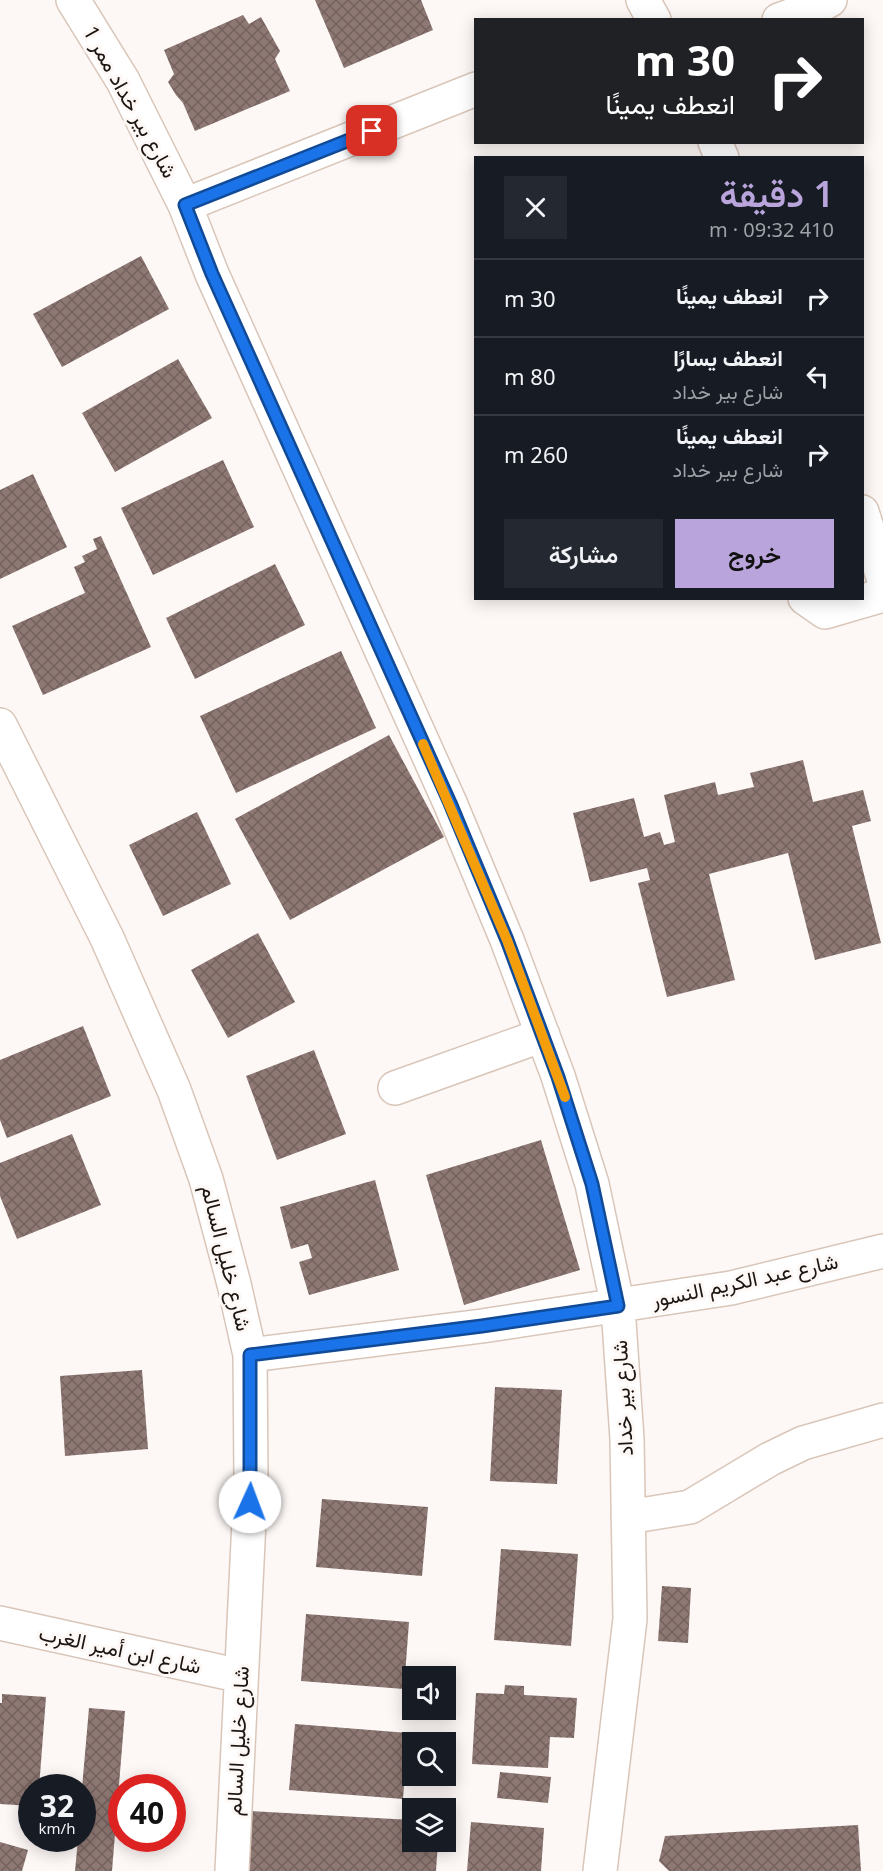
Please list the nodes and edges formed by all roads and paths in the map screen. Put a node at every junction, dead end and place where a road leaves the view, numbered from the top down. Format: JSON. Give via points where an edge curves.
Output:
{"nodes":[{"id":1,"x":73,"y":0,"type":"edge"},
{"id":2,"x":830,"y":0,"type":"edge"},
{"id":3,"x":785,"y":18,"type":"edge"},
{"id":4,"x":474,"y":90,"type":"edge"},
{"id":5,"x":185,"y":205,"type":"junction"},
{"id":6,"x":864,"y":518,"type":"edge"},
{"id":7,"x":883,"y":577,"type":"edge"},
{"id":8,"x":883,"y":595,"type":"edge"},
{"id":9,"x":808,"y":600,"type":"edge"},
{"id":10,"x":0,"y":725,"type":"edge"},
{"id":11,"x":543,"y":1035,"type":"junction"},
{"id":12,"x":395,"y":1088,"type":"dead end"},
{"id":13,"x":883,"y":1251,"type":"edge"},
{"id":14,"x":618,"y":1306,"type":"junction"},
{"id":15,"x":250,"y":1355,"type":"junction"},
{"id":16,"x":883,"y":1420,"type":"edge"},
{"id":17,"x":628,"y":1517,"type":"junction"},
{"id":18,"x":0,"y":1623,"type":"edge"},
{"id":19,"x":241,"y":1677,"type":"junction"},
{"id":20,"x":232,"y":1871,"type":"edge"},
{"id":21,"x":600,"y":1871,"type":"edge"}],
"edges":[{"from":1,"to":5,"type":"street","name":"شارع بير خداد ممر 1","via":[[123,81]]},
{"from":2,"to":3,"type":"street"},
{"from":4,"to":5,"type":"street"},
{"from":5,"to":11,"type":"street","name":"شارع بير خداد","via":[[212,274],[450,803]]},
{"from":6,"to":7,"type":"street"},
{"from":8,"to":9,"type":"street","via":[[825,612]]},
{"from":10,"to":15,"type":"street","name":"شارع خليل السالم","via":[[107,938],[174,1090],[206,1179]]},
{"from":11,"to":12,"type":"street"},
{"from":11,"to":14,"type":"street","name":"شارع بير خداد","via":[[592,1184]]},
{"from":13,"to":14,"type":"street","name":"شارع عبد الكريم النسور","via":[[731,1288]]},
{"from":14,"to":15,"type":"street","name":"شارع عبد الكريم النسور"},
{"from":14,"to":17,"type":"street","name":"شارع بير خداد"},
{"from":15,"to":19,"type":"street","name":"شارع خليل السالم","via":[[251,1480]]},
{"from":16,"to":17,"type":"street","via":[[803,1443],[690,1507]]},
{"from":17,"to":21,"type":"street","name":"شارع بير خداد","via":[[630,1619]]},
{"from":18,"to":19,"type":"street","name":"شارع ابن أمير الغرب"},
{"from":19,"to":20,"type":"street","name":"شارع خليل السالم"}]}
